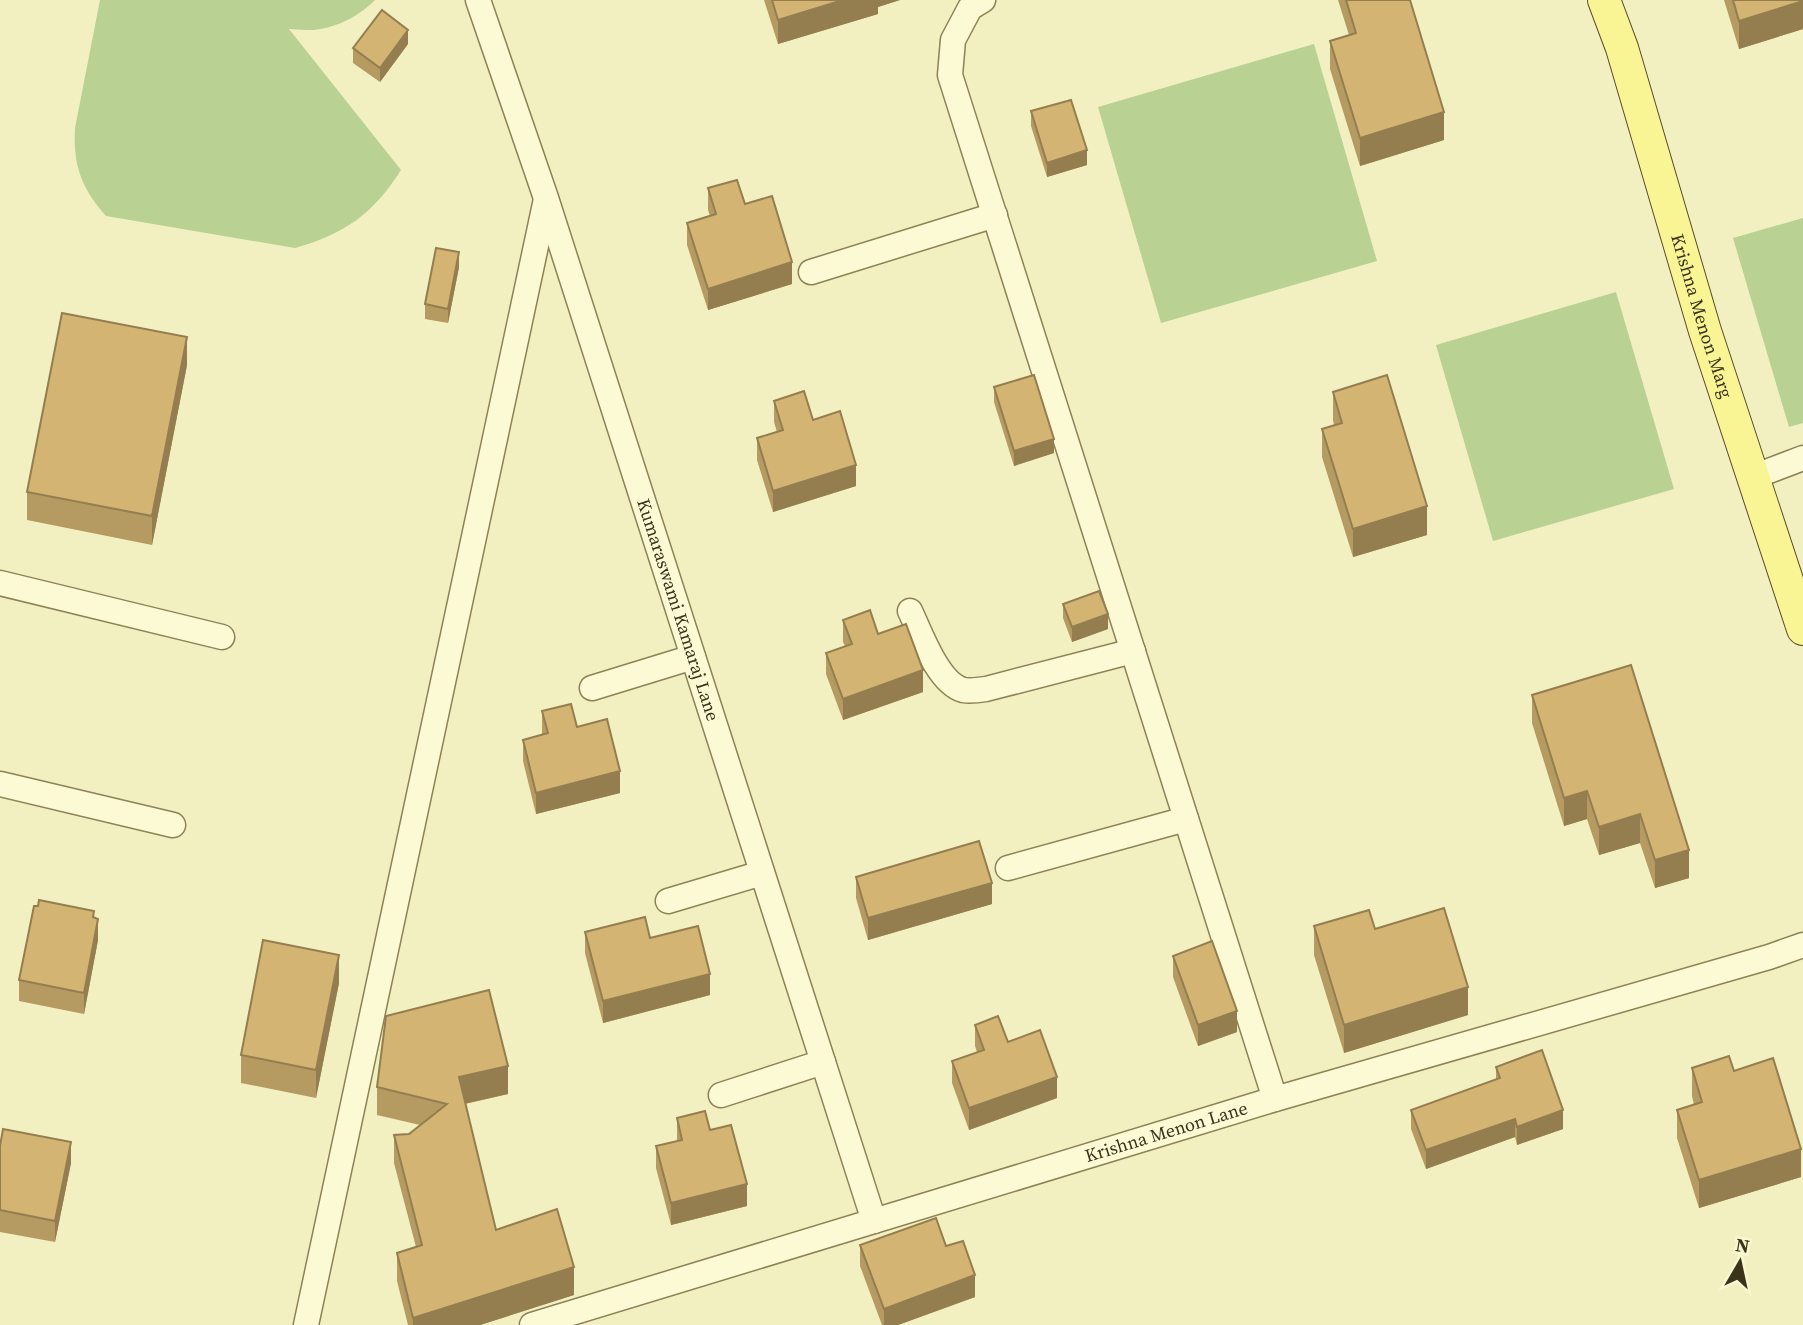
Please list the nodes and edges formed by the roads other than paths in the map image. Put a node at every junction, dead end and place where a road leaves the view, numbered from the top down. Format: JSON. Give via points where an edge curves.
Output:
{"nodes":[{"id":1,"x":478,"y":0,"type":"edge"},
{"id":2,"x":983,"y":0,"type":"edge"},
{"id":3,"x":1604,"y":0,"type":"edge"},
{"id":4,"x":547,"y":198,"type":"junction"},
{"id":5,"x":995,"y":215,"type":"junction"},
{"id":6,"x":811,"y":272,"type":"dead end"},
{"id":7,"x":1803,"y":458,"type":"edge"},
{"id":8,"x":1753,"y":477,"type":"junction"},
{"id":9,"x":0,"y":583,"type":"edge"},
{"id":10,"x":910,"y":611,"type":"dead end"},
{"id":11,"x":1803,"y":629,"type":"edge"},
{"id":12,"x":222,"y":637,"type":"dead end"},
{"id":13,"x":1133,"y":651,"type":"junction"},
{"id":14,"x":693,"y":657,"type":"junction"},
{"id":15,"x":592,"y":688,"type":"dead end"},
{"id":16,"x":0,"y":784,"type":"edge"},
{"id":17,"x":1186,"y":819,"type":"junction"},
{"id":18,"x":173,"y":825,"type":"dead end"},
{"id":19,"x":1008,"y":868,"type":"dead end"},
{"id":20,"x":762,"y":873,"type":"junction"},
{"id":21,"x":668,"y":901,"type":"dead end"},
{"id":22,"x":1803,"y":946,"type":"edge"},
{"id":23,"x":823,"y":1062,"type":"junction"},
{"id":24,"x":722,"y":1095,"type":"dead end"},
{"id":25,"x":1275,"y":1099,"type":"junction"},
{"id":26,"x":874,"y":1222,"type":"junction"},
{"id":27,"x":306,"y":1325,"type":"edge"},
{"id":28,"x":532,"y":1325,"type":"edge"}],
"edges":[{"from":1,"to":4,"type":"street","name":"Kumaraswami Kamaraj Lane"},
{"from":2,"to":5,"type":"street","via":[[970,8],[953,40],[950,75]]},
{"from":3,"to":8,"type":"main road","name":"Krishna Menon Marg"},
{"from":4,"to":14,"type":"street","name":"Kumaraswami Kamaraj Lane"},
{"from":4,"to":27,"type":"street"},
{"from":5,"to":6,"type":"street"},
{"from":5,"to":13,"type":"street"},
{"from":7,"to":8,"type":"street"},
{"from":8,"to":11,"type":"main road","name":"Krishna Menon Marg"},
{"from":9,"to":12,"type":"street"},
{"from":10,"to":13,"type":"street","via":[[939,670],[950,684],[965,690],[986,689]]},
{"from":13,"to":17,"type":"street"},
{"from":14,"to":15,"type":"street"},
{"from":14,"to":20,"type":"street","name":"Kumaraswami Kamaraj Lane"},
{"from":16,"to":18,"type":"street"},
{"from":17,"to":19,"type":"street"},
{"from":17,"to":25,"type":"street"},
{"from":20,"to":21,"type":"street"},
{"from":20,"to":23,"type":"street","name":"Kumaraswami Kamaraj Lane"},
{"from":22,"to":25,"type":"street","name":"Krishna Menon Lane"},
{"from":23,"to":24,"type":"street"},
{"from":23,"to":26,"type":"street","name":"Kumaraswami Kamaraj Lane"},
{"from":25,"to":26,"type":"street","name":"Krishna Menon Lane"},
{"from":26,"to":28,"type":"street","name":"Krishna Menon Lane"}]}
